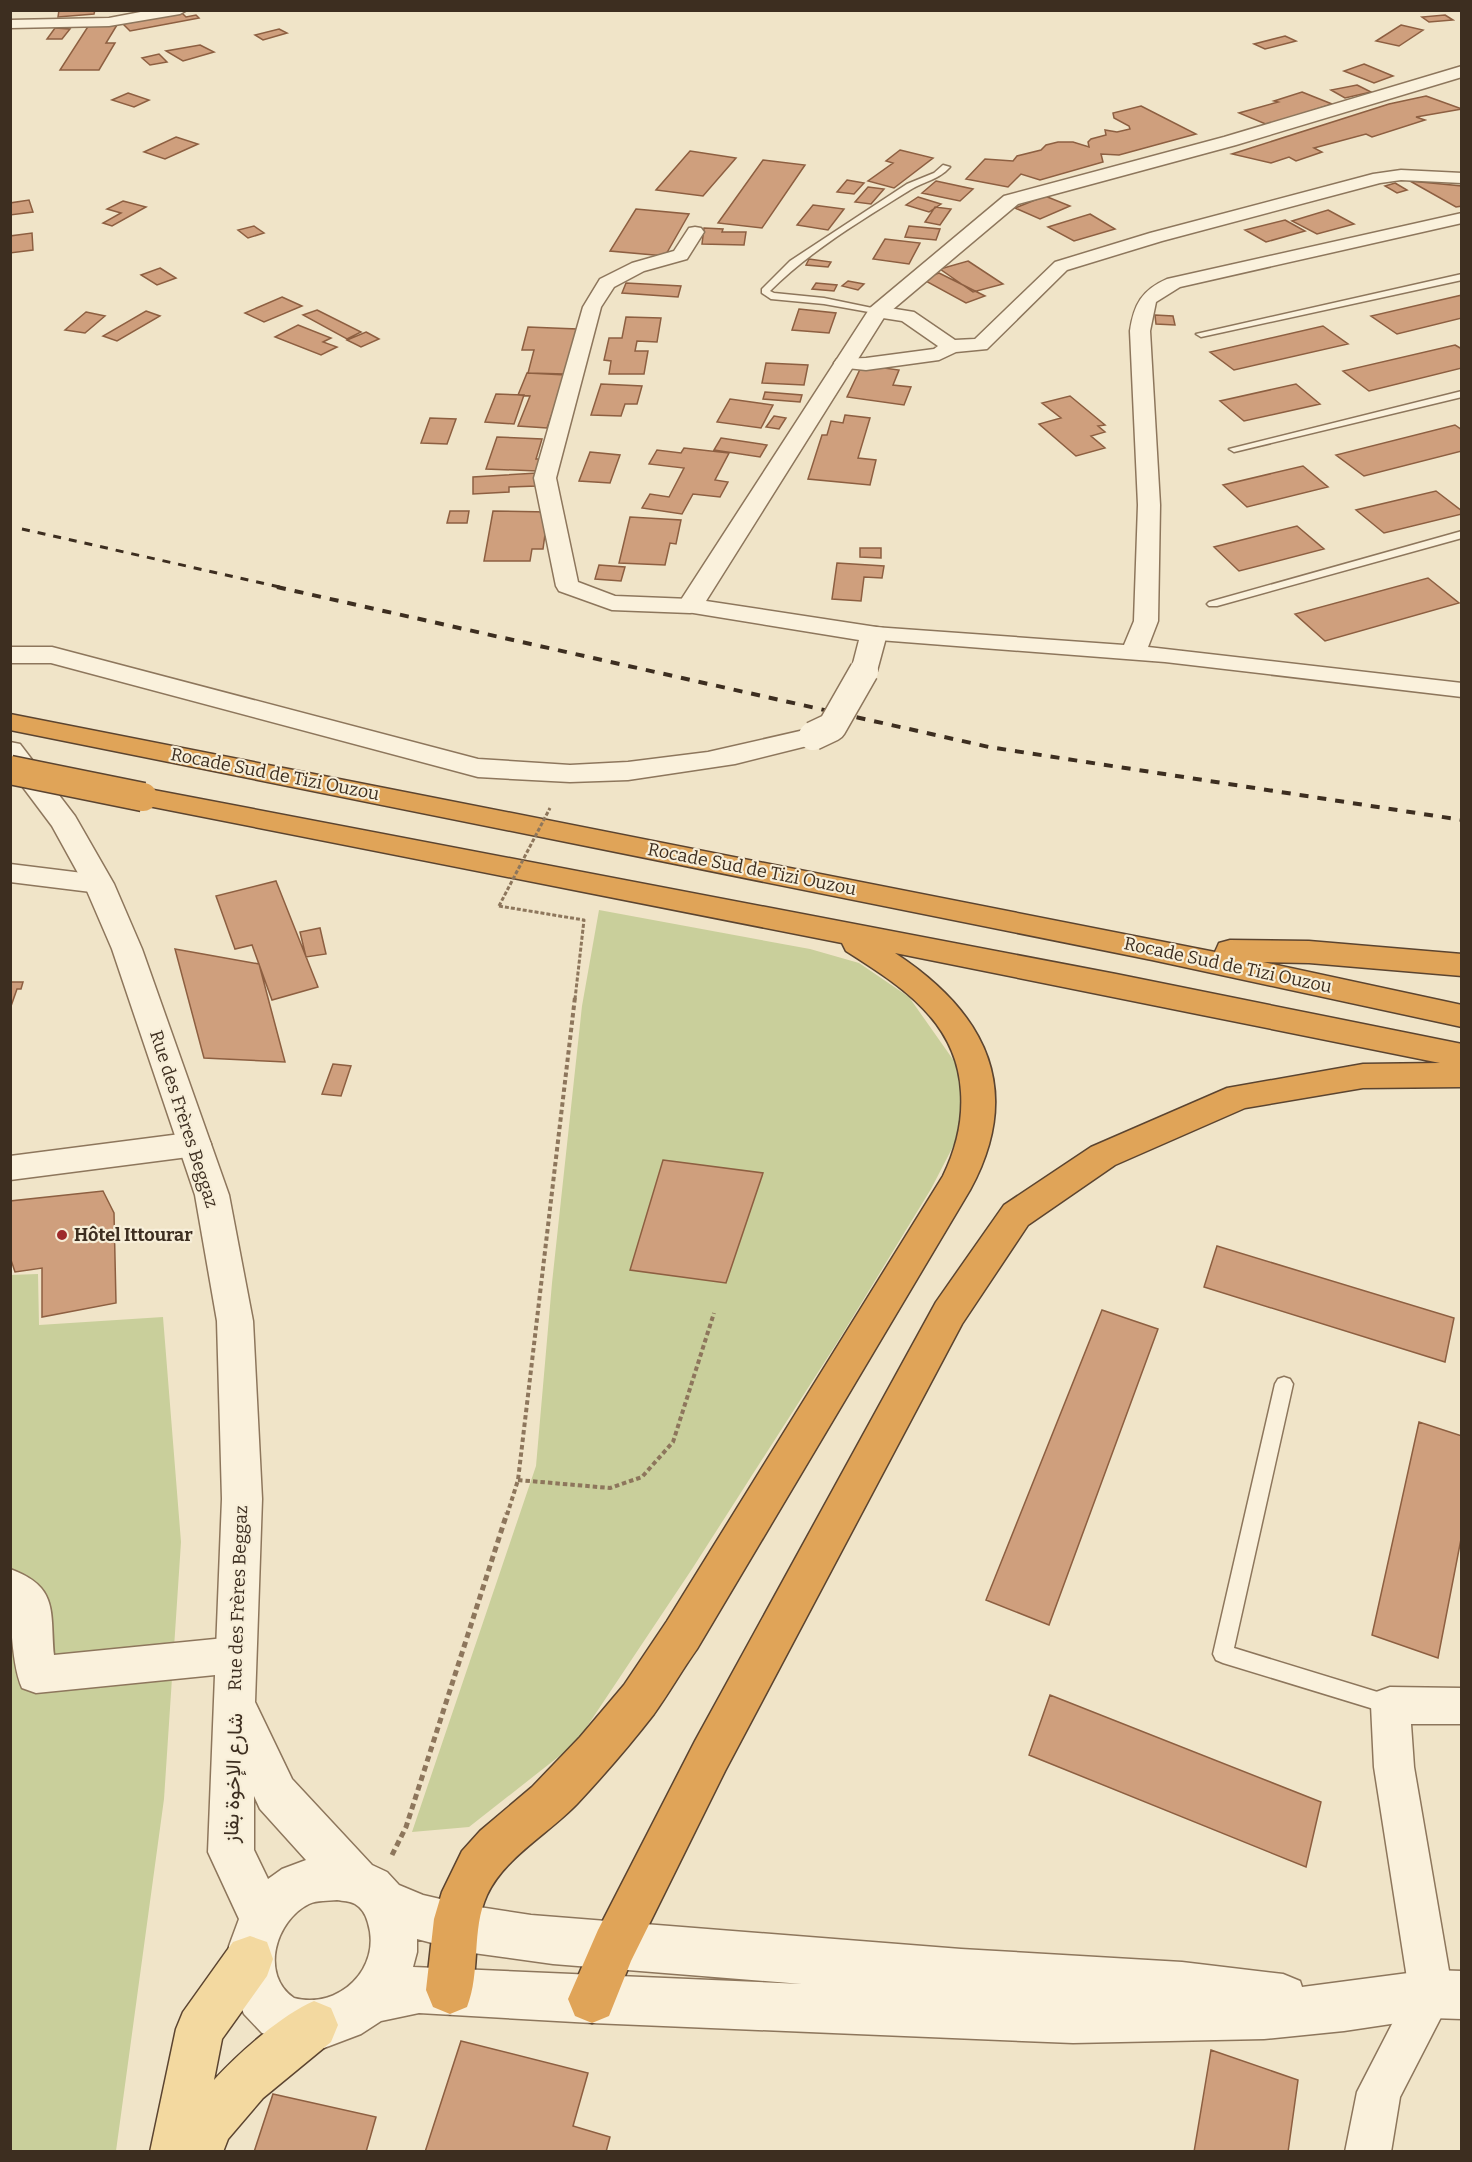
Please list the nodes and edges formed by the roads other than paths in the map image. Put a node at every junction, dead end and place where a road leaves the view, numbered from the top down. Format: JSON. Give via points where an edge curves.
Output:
{"nodes":[{"id":1,"x":180,"y":10,"type":"edge"},
{"id":2,"x":10,"y":24,"type":"edge"},
{"id":3,"x":1461,"y":71,"type":"edge"},
{"id":4,"x":945,"y":166,"type":"dead end"},
{"id":5,"x":1461,"y":178,"type":"edge"},
{"id":6,"x":1461,"y":219,"type":"edge"},
{"id":7,"x":695,"y":232,"type":"dead end"},
{"id":8,"x":1461,"y":278,"type":"edge"},
{"id":9,"x":878,"y":312,"type":"junction"},
{"id":10,"x":1201,"y":333,"type":"dead end"},
{"id":11,"x":951,"y":346,"type":"junction"},
{"id":12,"x":844,"y":363,"type":"junction"},
{"id":13,"x":1461,"y":394,"type":"edge"},
{"id":14,"x":1234,"y":449,"type":"dead end"},
{"id":15,"x":1461,"y":534,"type":"edge"},
{"id":16,"x":1213,"y":604,"type":"dead end"},
{"id":17,"x":690,"y":606,"type":"junction"},
{"id":18,"x":874,"y":634,"type":"junction"},
{"id":19,"x":1133,"y":653,"type":"junction"},
{"id":20,"x":10,"y":655,"type":"edge"},
{"id":21,"x":1461,"y":690,"type":"edge"},
{"id":22,"x":10,"y":722,"type":"edge"},
{"id":23,"x":10,"y":750,"type":"edge"},
{"id":24,"x":10,"y":770,"type":"edge"},
{"id":25,"x":10,"y":873,"type":"edge"},
{"id":26,"x":99,"y":884,"type":"junction"},
{"id":27,"x":834,"y":931,"type":"junction"},
{"id":28,"x":1152,"y":949,"type":"junction"},
{"id":29,"x":1461,"y":965,"type":"edge"},
{"id":30,"x":1461,"y":1016,"type":"edge"},
{"id":31,"x":1461,"y":1056,"type":"edge"},
{"id":32,"x":1461,"y":1075,"type":"edge"},
{"id":33,"x":196,"y":1144,"type":"junction"},
{"id":34,"x":10,"y":1168,"type":"edge"},
{"id":35,"x":1284,"y":1384,"type":"dead end"},
{"id":36,"x":10,"y":1586,"type":"edge"},
{"id":37,"x":235,"y":1655,"type":"junction"},
{"id":38,"x":234,"y":1703,"type":"junction"},
{"id":39,"x":1390,"y":1705,"type":"junction"},
{"id":40,"x":1461,"y":1706,"type":"edge"},
{"id":41,"x":372,"y":1891,"type":"junction"},
{"id":42,"x":455,"y":1925,"type":"junction"},
{"id":43,"x":256,"y":1939,"type":"junction"},
{"id":44,"x":614,"y":1946,"type":"junction"},
{"id":45,"x":450,"y":1990,"type":"junction"},
{"id":46,"x":1446,"y":1995,"type":"edge"},
{"id":47,"x":371,"y":1999,"type":"junction"},
{"id":48,"x":592,"y":2000,"type":"junction"},
{"id":49,"x":1344,"y":2007,"type":"junction"},
{"id":50,"x":314,"y":2025,"type":"junction"},
{"id":51,"x":175,"y":2151,"type":"edge"},
{"id":52,"x":198,"y":2151,"type":"edge"},
{"id":53,"x":1368,"y":2151,"type":"edge"}],
"edges":[{"from":1,"to":2,"type":"street","via":[[108,22]]},
{"from":3,"to":9,"type":"street","via":[[1230,141],[1011,200]]},
{"from":4,"to":9,"type":"lane","via":[[937,175],[910,186],[793,263],[765,291],[771,296]]},
{"from":5,"to":11,"type":"street","via":[[1379,177],[1061,266],[980,345]]},
{"from":6,"to":19,"type":"street","via":[[1174,283],[1157,290],[1143,306],[1140,331],[1149,528],[1146,621]]},
{"from":7,"to":17,"type":"street","via":[[681,255],[638,267],[607,282],[592,307],[545,478],[567,586],[612,603]]},
{"from":8,"to":10,"type":"lane"},
{"from":9,"to":11,"type":"street","via":[[907,316]]},
{"from":9,"to":12,"type":"street"},
{"from":11,"to":12,"type":"street","via":[[939,354],[866,364]]},
{"from":12,"to":17,"type":"street"},
{"from":13,"to":14,"type":"lane"},
{"from":15,"to":16,"type":"lane"},
{"from":17,"to":18,"type":"street"},
{"from":18,"to":19,"type":"street"},
{"from":18,"to":20,"type":"street","bridge":true,"via":[[864,671],[832,727],[779,746],[610,772],[536,773],[478,768],[52,655]]},
{"from":19,"to":21,"type":"street"},
{"from":22,"to":28,"type":"highway","name":"Rocade Sud de Tizi Ouzou"},
{"from":23,"to":26,"type":"street","name":"Rue des Frères Beggaz","via":[[65,823]]},
{"from":24,"to":27,"type":"highway","bridge":true},
{"from":25,"to":26,"type":"street"},
{"from":26,"to":33,"type":"street","name":"Rue des Frères Beggaz","via":[[127,949]]},
{"from":27,"to":31,"type":"highway"},
{"from":27,"to":42,"type":"highway","via":[[899,969],[954,1022],[974,1058],[979,1103],[974,1144],[958,1181],[682,1635],[639,1699],[547,1804],[484,1858],[461,1899]]},
{"from":28,"to":29,"type":"highway","via":[[1309,952]]},
{"from":28,"to":30,"type":"highway","name":"Rocade Sud de Tizi Ouzou"},
{"from":32,"to":44,"type":"highway","via":[[1363,1076],[1239,1097],[1103,1156],[1016,1215],[949,1313],[710,1756]]},
{"from":33,"to":34,"type":"street"},
{"from":33,"to":37,"type":"street","name":"Rue des Frères Beggaz","via":[[212,1195],[235,1321],[242,1499]]},
{"from":35,"to":39,"type":"lane","via":[[1223,1654]]},
{"from":36,"to":37,"type":"street","via":[[30,1600],[36,1675]]},
{"from":37,"to":38,"type":"street","name":"Rue des Frères Beggaz"},
{"from":38,"to":41,"type":"street","name":"شارع الإخوة بقاز","via":[[276,1794]]},
{"from":38,"to":43,"type":"street","name":"شارع الإخوة بقاز","via":[[231,1852]]},
{"from":39,"to":40,"type":"street"},
{"from":39,"to":46,"type":"street","via":[[1394,1767]]},
{"from":41,"to":42,"type":"street","via":[[415,1916]]},
{"from":41,"to":43,"type":"street","via":[[337,1877],[296,1887],[277,1900]]},
{"from":41,"to":47,"type":"street","via":[[392,1919],[395,1939],[393,1960],[385,1980]]},
{"from":42,"to":44,"type":"street","via":[[498,1934]]},
{"from":42,"to":45,"type":"highway"},
{"from":43,"to":50,"type":"street","via":[[252,1980],[261,1998],[274,2013],[293,2022]]},
{"from":43,"to":51,"type":"main road","via":[[200,2029]]},
{"from":44,"to":48,"type":"highway"},
{"from":44,"to":49,"type":"street","via":[[1182,1986]]},
{"from":45,"to":47,"type":"street","via":[[419,1989]]},
{"from":45,"to":48,"type":"street"},
{"from":46,"to":49,"type":"street"},
{"from":46,"to":53,"type":"street","via":[[1379,2092]]},
{"from":47,"to":50,"type":"street","via":[[334,2022]]},
{"from":48,"to":49,"type":"street","via":[[1073,2019],[1264,2015]]},
{"from":50,"to":52,"type":"main road","via":[[246,2081],[210,2123]]}]}
